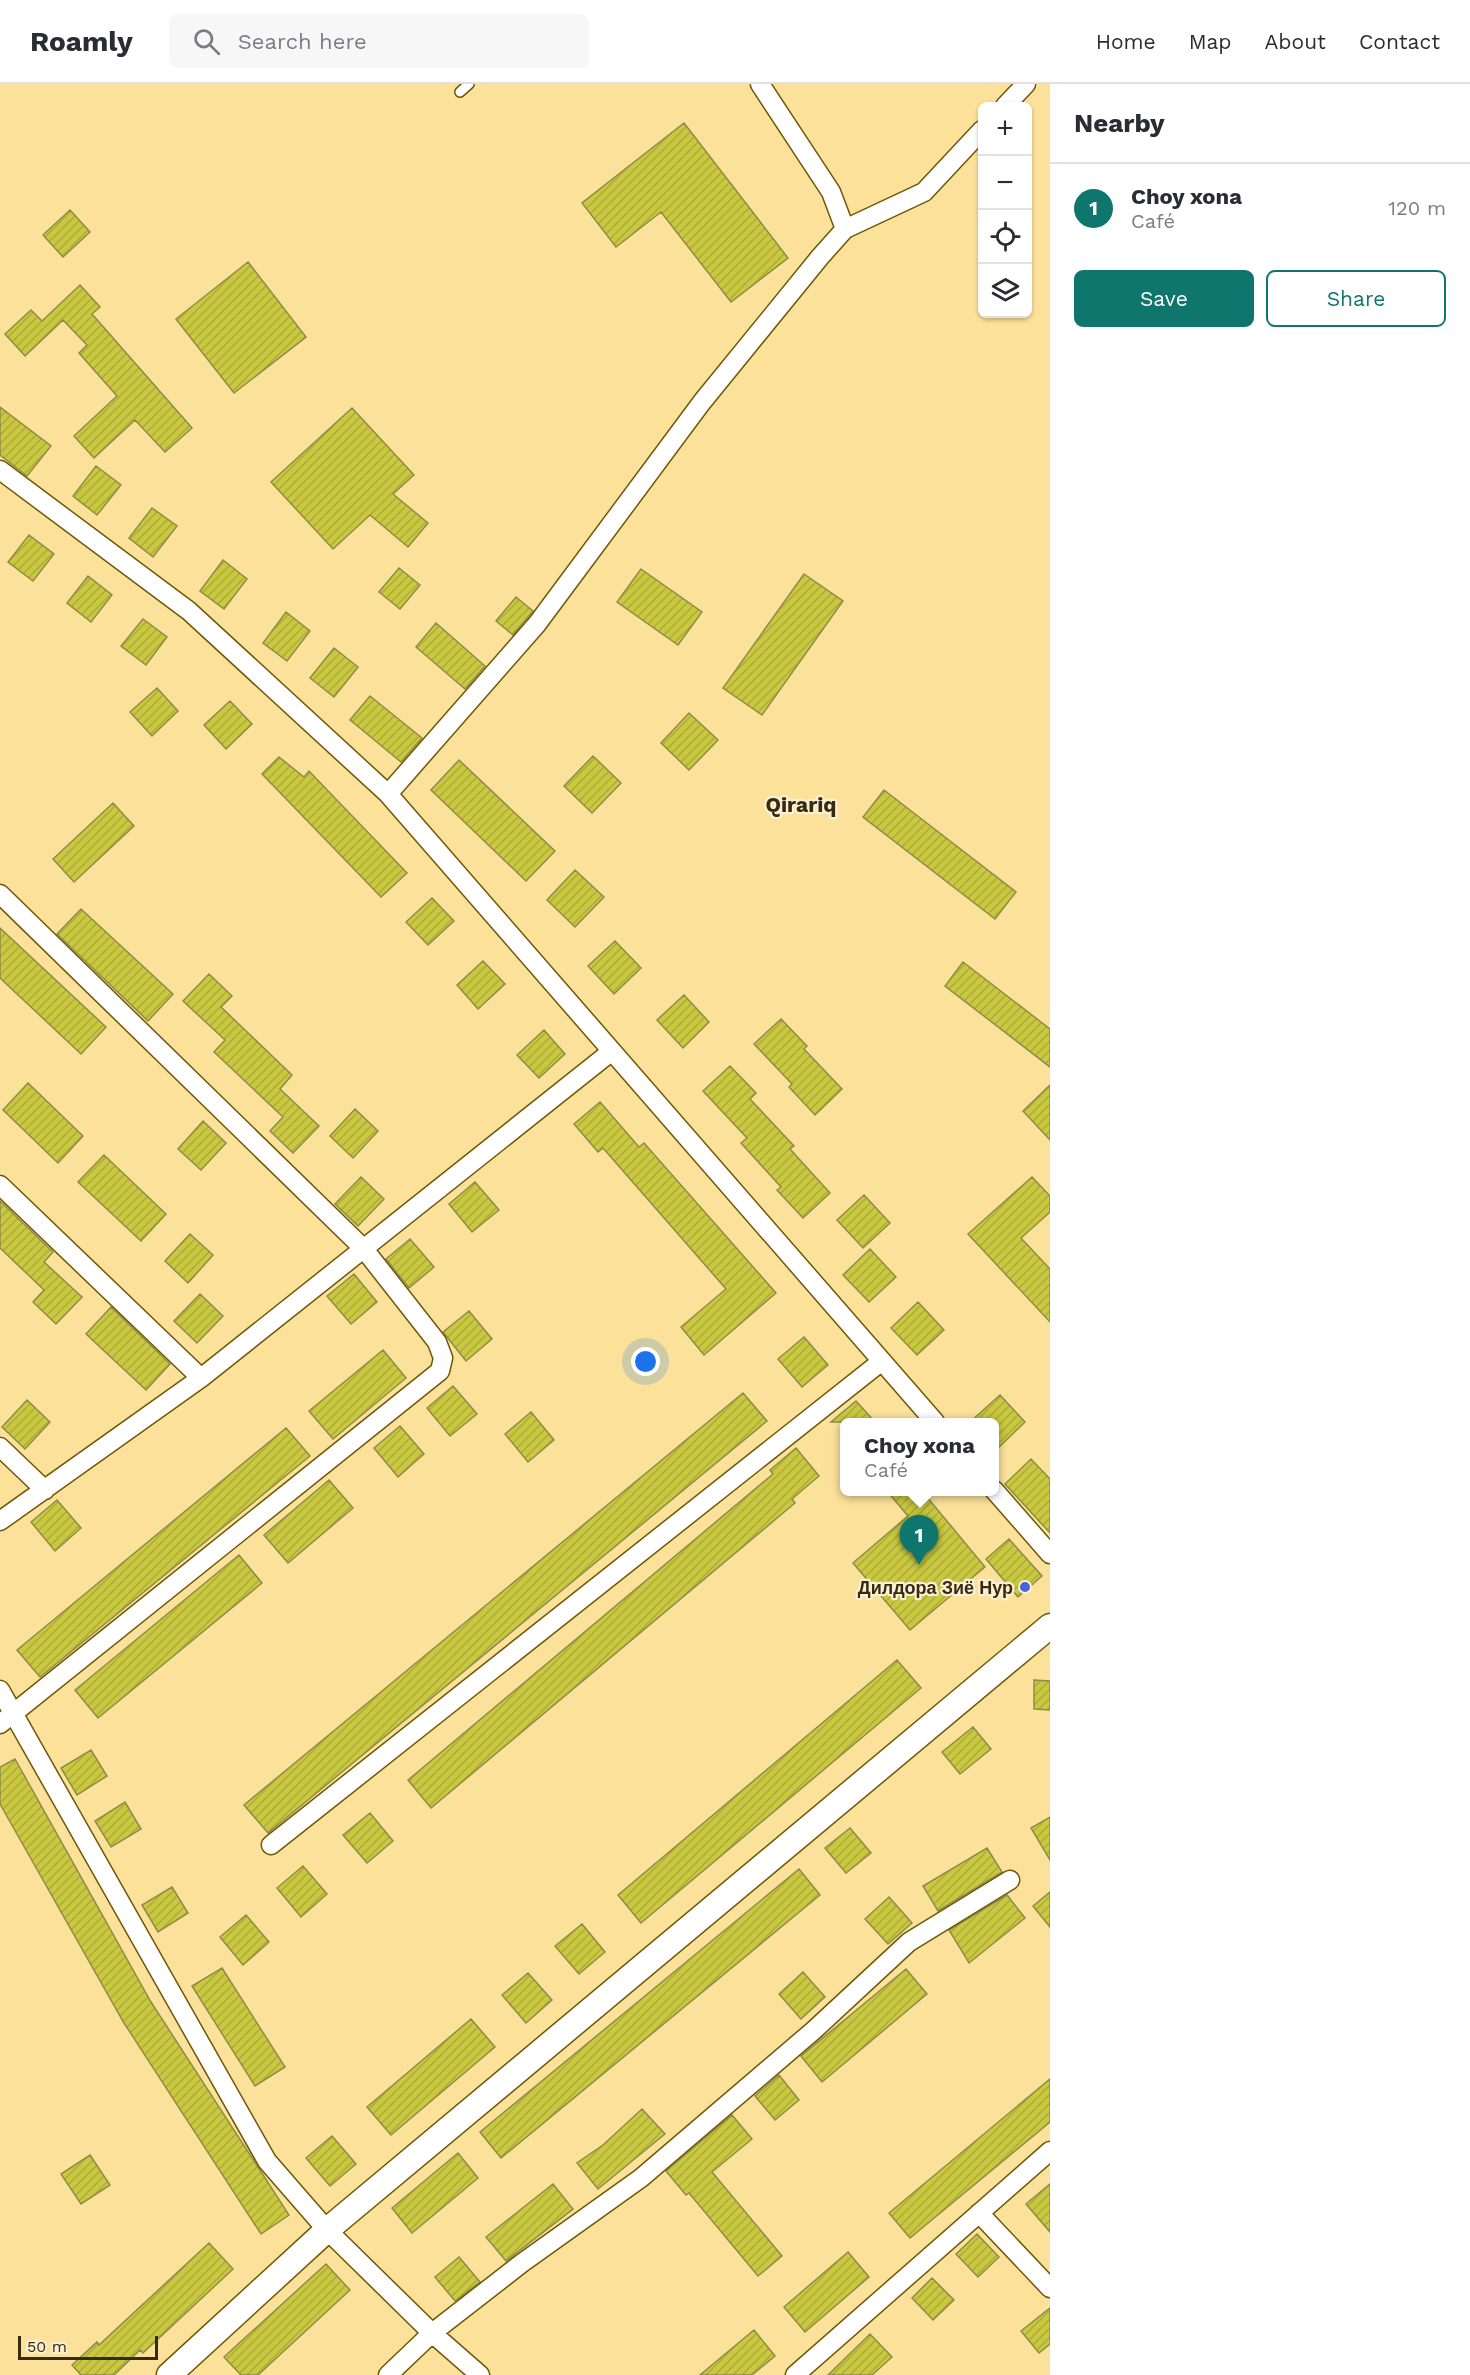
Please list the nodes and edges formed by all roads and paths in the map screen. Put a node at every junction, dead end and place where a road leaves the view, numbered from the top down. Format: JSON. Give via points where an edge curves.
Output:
{"nodes":[{"id":1,"x":469,"y":84,"type":"edge"},
{"id":2,"x":760,"y":84,"type":"edge"},
{"id":3,"x":1026,"y":84,"type":"edge"},
{"id":4,"x":460,"y":92,"type":"dead end"},
{"id":5,"x":1009,"y":102,"type":"edge"},
{"id":6,"x":978,"y":134,"type":"edge"},
{"id":7,"x":845,"y":229,"type":"junction"},
{"id":8,"x":0,"y":470,"type":"edge"},
{"id":9,"x":388,"y":794,"type":"junction"},
{"id":10,"x":2,"y":899,"type":"edge"},
{"id":11,"x":612,"y":1051,"type":"junction"},
{"id":12,"x":0,"y":1185,"type":"edge"},
{"id":13,"x":364,"y":1249,"type":"junction"},
{"id":14,"x":882,"y":1361,"type":"junction"},
{"id":15,"x":201,"y":1378,"type":"junction"},
{"id":16,"x":932,"y":1418,"type":"edge"},
{"id":17,"x":0,"y":1447,"type":"edge"},
{"id":18,"x":45,"y":1490,"type":"junction"},
{"id":19,"x":999,"y":1496,"type":"edge"},
{"id":20,"x":0,"y":1521,"type":"edge"},
{"id":21,"x":1050,"y":1554,"type":"edge"},
{"id":22,"x":1050,"y":1626,"type":"edge"},
{"id":23,"x":0,"y":1690,"type":"edge"},
{"id":24,"x":7,"y":1719,"type":"edge"},
{"id":25,"x":271,"y":1845,"type":"dead end"},
{"id":26,"x":1010,"y":1880,"type":"dead end"},
{"id":27,"x":1050,"y":2151,"type":"edge"},
{"id":28,"x":979,"y":2212,"type":"junction"},
{"id":29,"x":327,"y":2230,"type":"junction"},
{"id":30,"x":1050,"y":2288,"type":"edge"},
{"id":31,"x":432,"y":2333,"type":"junction"},
{"id":32,"x":169,"y":2375,"type":"edge"},
{"id":33,"x":387,"y":2375,"type":"edge"},
{"id":34,"x":480,"y":2375,"type":"edge"},
{"id":35,"x":795,"y":2375,"type":"edge"}],
"edges":[{"from":1,"to":4,"type":"lane"},
{"from":2,"to":7,"type":"street","via":[[831,192]]},
{"from":3,"to":5,"type":"street"},
{"from":6,"to":7,"type":"street","via":[[924,192]]},
{"from":7,"to":9,"type":"street","via":[[702,402],[537,624]]},
{"from":8,"to":9,"type":"street","via":[[189,611]]},
{"from":9,"to":11,"type":"street"},
{"from":10,"to":13,"type":"street"},
{"from":11,"to":13,"type":"street"},
{"from":11,"to":14,"type":"street"},
{"from":12,"to":15,"type":"street"},
{"from":13,"to":15,"type":"street"},
{"from":13,"to":24,"type":"street","via":[[437,1342],[443,1358],[440,1371]]},
{"from":14,"to":16,"type":"street"},
{"from":14,"to":25,"type":"street"},
{"from":15,"to":18,"type":"street"},
{"from":17,"to":18,"type":"street"},
{"from":18,"to":20,"type":"street"},
{"from":19,"to":21,"type":"street"},
{"from":22,"to":29,"type":"street"},
{"from":23,"to":24,"type":"street"},
{"from":24,"to":29,"type":"street","via":[[267,2161]]},
{"from":26,"to":31,"type":"street","via":[[909,1942],[813,2031],[641,2178]]},
{"from":27,"to":28,"type":"street"},
{"from":28,"to":30,"type":"street"},
{"from":28,"to":35,"type":"street"},
{"from":29,"to":31,"type":"street"},
{"from":29,"to":32,"type":"street"},
{"from":31,"to":33,"type":"street"},
{"from":31,"to":34,"type":"street"}]}
